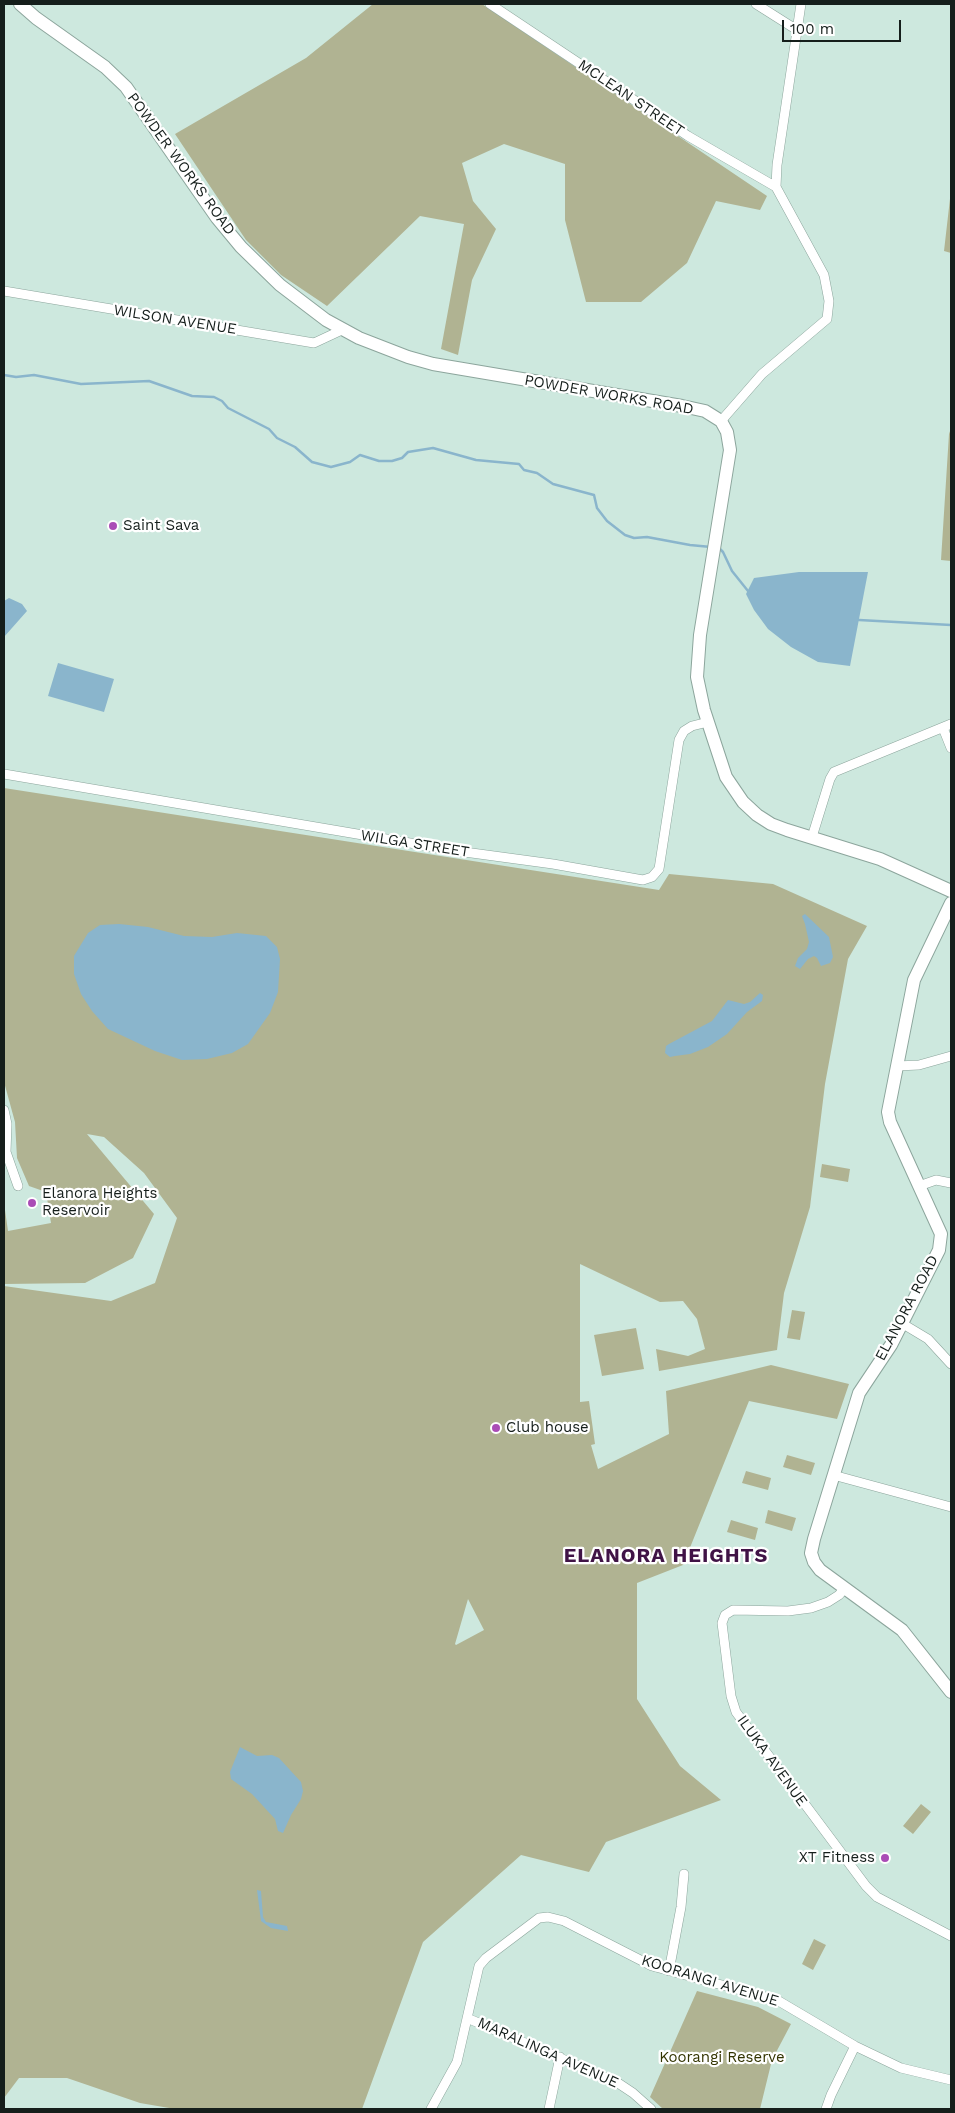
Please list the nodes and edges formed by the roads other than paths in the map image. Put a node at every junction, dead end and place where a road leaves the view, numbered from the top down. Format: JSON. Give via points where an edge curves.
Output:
{"nodes":[{"id":1,"x":20,"y":4,"type":"edge"},
{"id":2,"x":490,"y":4,"type":"edge"},
{"id":3,"x":756,"y":4,"type":"edge"},
{"id":4,"x":801,"y":4,"type":"edge"},
{"id":5,"x":797,"y":30,"type":"junction"},
{"id":6,"x":776,"y":187,"type":"junction"},
{"id":7,"x":4,"y":292,"type":"edge"},
{"id":8,"x":344,"y":329,"type":"junction"},
{"id":9,"x":720,"y":422,"type":"junction"},
{"id":10,"x":708,"y":722,"type":"junction"},
{"id":11,"x":947,"y":726,"type":"edge"},
{"id":12,"x":951,"y":748,"type":"edge"},
{"id":13,"x":4,"y":774,"type":"edge"},
{"id":14,"x":812,"y":838,"type":"junction"},
{"id":15,"x":951,"y":891,"type":"edge"},
{"id":16,"x":951,"y":903,"type":"edge"},
{"id":17,"x":951,"y":1056,"type":"edge"},
{"id":18,"x":898,"y":1066,"type":"junction"},
{"id":19,"x":4,"y":1110,"type":"edge"},
{"id":20,"x":951,"y":1183,"type":"edge"},
{"id":21,"x":18,"y":1186,"type":"dead end"},
{"id":22,"x":919,"y":1186,"type":"junction"},
{"id":23,"x":903,"y":1324,"type":"junction"},
{"id":24,"x":951,"y":1364,"type":"edge"},
{"id":25,"x":833,"y":1475,"type":"junction"},
{"id":26,"x":951,"y":1507,"type":"edge"},
{"id":27,"x":844,"y":1589,"type":"junction"},
{"id":28,"x":947,"y":1679,"type":"edge"},
{"id":29,"x":951,"y":1692,"type":"edge"},
{"id":30,"x":684,"y":1874,"type":"dead end"},
{"id":31,"x":951,"y":1936,"type":"edge"},
{"id":32,"x":669,"y":1971,"type":"junction"},
{"id":33,"x":467,"y":2018,"type":"junction"},
{"id":34,"x":855,"y":2046,"type":"junction"},
{"id":35,"x":560,"y":2057,"type":"junction"},
{"id":36,"x":951,"y":2080,"type":"edge"},
{"id":37,"x":430,"y":2109,"type":"edge"},
{"id":38,"x":549,"y":2109,"type":"edge"},
{"id":39,"x":651,"y":2109,"type":"edge"},
{"id":40,"x":826,"y":2109,"type":"edge"}],
"edges":[{"from":1,"to":8,"type":"main road","name":"POWDER WORKS ROAD","via":[[105,67],[126,87],[217,218],[241,247],[280,285],[326,320]]},
{"from":2,"to":6,"type":"street","name":"MCLEAN STREET","via":[[688,136]]},
{"from":3,"to":5,"type":"street"},
{"from":4,"to":5,"type":"street"},
{"from":5,"to":6,"type":"street"},
{"from":6,"to":9,"type":"street","via":[[824,275],[829,301],[827,319],[762,374]]},
{"from":7,"to":8,"type":"street","name":"WILSON AVENUE","via":[[314,343]]},
{"from":8,"to":9,"type":"main road","name":"POWDER WORKS ROAD","via":[[359,338],[433,364],[682,406],[704,411]]},
{"from":9,"to":10,"type":"main road","via":[[727,432],[729,457],[700,635],[697,677]]},
{"from":10,"to":13,"type":"street","name":"WILGA STREET","via":[[684,731],[679,740],[658,869],[652,877],[643,880]]},
{"from":10,"to":14,"type":"main road","via":[[726,777],[744,802],[771,824]]},
{"from":11,"to":12,"type":"street"},
{"from":11,"to":14,"type":"street","via":[[834,772]]},
{"from":14,"to":15,"type":"main road","via":[[880,859]]},
{"from":16,"to":18,"type":"main road","name":"ELANORA ROAD","via":[[914,980]]},
{"from":17,"to":18,"type":"street","via":[[920,1065]]},
{"from":18,"to":22,"type":"main road","name":"ELANORA ROAD","via":[[888,1112]]},
{"from":19,"to":21,"type":"street","via":[[6,1152]]},
{"from":20,"to":22,"type":"street","via":[[936,1180]]},
{"from":22,"to":23,"type":"main road","name":"ELANORA ROAD","via":[[940,1234],[939,1250]]},
{"from":23,"to":24,"type":"street","via":[[928,1339]]},
{"from":23,"to":25,"type":"main road","name":"ELANORA ROAD","via":[[859,1392]]},
{"from":25,"to":26,"type":"street"},
{"from":25,"to":27,"type":"main road","name":"ELANORA ROAD","via":[[811,1553],[820,1570]]},
{"from":27,"to":28,"type":"main road","name":"ELANORA ROAD","via":[[902,1630]]},
{"from":27,"to":31,"type":"street","name":"ILUKA AVENUE","via":[[828,1602],[811,1608],[734,1610],[725,1615],[722,1623],[736,1712],[866,1886],[877,1897]]},
{"from":28,"to":29,"type":"main road","name":"ELANORA ROAD"},
{"from":30,"to":32,"type":"street"},
{"from":32,"to":33,"type":"street","name":"KOORANGI AVENUE","via":[[652,1966],[556,1918],[539,1918],[479,1966]]},
{"from":32,"to":34,"type":"street","name":"KOORANGI AVENUE","via":[[777,2000]]},
{"from":33,"to":35,"type":"street","name":"MARALINGA AVENUE"},
{"from":33,"to":37,"type":"street","name":"KOORANGI AVENUE","via":[[456,2062]]},
{"from":34,"to":36,"type":"street","name":"KOORANGI AVENUE","via":[[901,2068]]},
{"from":34,"to":40,"type":"street"},
{"from":35,"to":38,"type":"street"},
{"from":35,"to":39,"type":"street","name":"MARALINGA AVENUE","via":[[618,2083]]}]}
